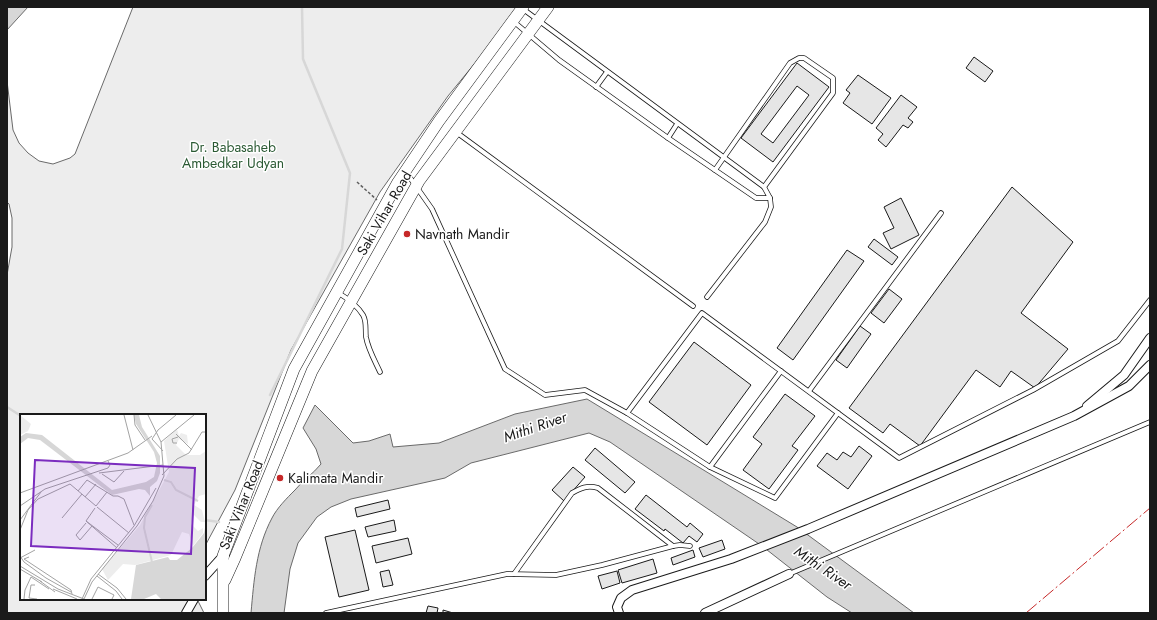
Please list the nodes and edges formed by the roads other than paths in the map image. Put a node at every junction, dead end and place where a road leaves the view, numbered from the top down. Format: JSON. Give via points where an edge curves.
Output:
{"nodes":[{"id":1,"x":548,"y":7,"type":"edge"},
{"id":2,"x":523,"y":8,"type":"edge"},
{"id":3,"x":513,"y":21,"type":"junction"},
{"id":4,"x":537,"y":21,"type":"junction"},
{"id":5,"x":528,"y":34,"type":"junction"},
{"id":6,"x":607,"y":72,"type":"junction"},
{"id":7,"x":596,"y":87,"type":"junction"},
{"id":8,"x":678,"y":124,"type":"junction"},
{"id":9,"x":455,"y":132,"type":"junction"},
{"id":10,"x":668,"y":138,"type":"junction"},
{"id":11,"x":722,"y":157,"type":"junction"},
{"id":12,"x":715,"y":170,"type":"junction"},
{"id":13,"x":406,"y":171,"type":"junction"},
{"id":14,"x":416,"y":186,"type":"junction"},
{"id":15,"x":764,"y":187,"type":"junction"},
{"id":16,"x":770,"y":198,"type":"junction"},
{"id":17,"x":941,"y":213,"type":"dead end"},
{"id":18,"x":337,"y":292,"type":"junction"},
{"id":19,"x":707,"y":297,"type":"dead end"},
{"id":20,"x":1150,"y":300,"type":"edge"},
{"id":21,"x":351,"y":301,"type":"junction"},
{"id":22,"x":693,"y":306,"type":"dead end"},
{"id":23,"x":1150,"y":338,"type":"edge"},
{"id":24,"x":311,"y":339,"type":"junction"},
{"id":25,"x":325,"y":347,"type":"junction"},
{"id":26,"x":1150,"y":365,"type":"edge"},
{"id":27,"x":781,"y":371,"type":"junction"},
{"id":28,"x":380,"y":372,"type":"dead end"},
{"id":29,"x":809,"y":391,"type":"junction"},
{"id":30,"x":280,"y":406,"type":"junction"},
{"id":31,"x":295,"y":413,"type":"junction"},
{"id":32,"x":627,"y":413,"type":"junction"},
{"id":33,"x":838,"y":413,"type":"junction"},
{"id":34,"x":1074,"y":416,"type":"junction"},
{"id":35,"x":1150,"y":422,"type":"edge"},
{"id":36,"x":710,"y":466,"type":"junction"},
{"id":37,"x":673,"y":546,"type":"junction"},
{"id":38,"x":690,"y":546,"type":"dead end"},
{"id":39,"x":223,"y":556,"type":"junction"},
{"id":40,"x":235,"y":558,"type":"junction"},
{"id":41,"x":514,"y":574,"type":"junction"},
{"id":42,"x":789,"y":574,"type":"joint"},
{"id":43,"x":206,"y":575,"type":"edge"},
{"id":44,"x":224,"y":580,"type":"junction"},
{"id":45,"x":193,"y":600,"type":"edge"},
{"id":46,"x":618,"y":610,"type":"edge"},
{"id":47,"x":186,"y":613,"type":"edge"},
{"id":48,"x":224,"y":613,"type":"edge"},
{"id":49,"x":326,"y":613,"type":"edge"},
{"id":50,"x":705,"y":613,"type":"edge"}],
"edges":[{"from":1,"to":4,"type":"main road","name":"Saki Vihar Road"},
{"from":2,"to":3,"type":"main road","name":"Saki Vihar Road"},
{"from":2,"to":4,"type":"lane"},
{"from":3,"to":5,"type":"lane"},
{"from":3,"to":13,"type":"main road","name":"Saki Vihar Road","via":[[439,120]]},
{"from":4,"to":5,"type":"main road","name":"Saki Vihar Road"},
{"from":4,"to":6,"type":"lane"},
{"from":5,"to":7,"type":"lane"},
{"from":5,"to":9,"type":"main road","name":"Saki Vihar Road"},
{"from":6,"to":7,"type":"lane"},
{"from":6,"to":8,"type":"lane"},
{"from":7,"to":10,"type":"lane"},
{"from":8,"to":10,"type":"lane"},
{"from":8,"to":11,"type":"lane"},
{"from":9,"to":14,"type":"main road","name":"Saki Vihar Road"},
{"from":9,"to":22,"type":"lane"},
{"from":10,"to":12,"type":"lane"},
{"from":11,"to":12,"type":"lane"},
{"from":11,"to":15,"type":"lane"},
{"from":11,"to":15,"type":"lane","via":[[790,63],[804,58],[829,74],[833,78],[833,93]]},
{"from":12,"to":16,"type":"lane","via":[[756,198]]},
{"from":13,"to":14,"type":"lane"},
{"from":13,"to":18,"type":"main road","name":"Saki Vihar Road"},
{"from":14,"to":21,"type":"main road","name":"Saki Vihar Road"},
{"from":14,"to":32,"type":"lane","via":[[432,209],[505,369],[545,394],[585,390]]},
{"from":15,"to":16,"type":"lane"},
{"from":16,"to":19,"type":"lane","via":[[771,207],[765,222]]},
{"from":17,"to":29,"type":"lane"},
{"from":18,"to":21,"type":"lane"},
{"from":18,"to":24,"type":"main road","name":"Saki Vihar Road"},
{"from":20,"to":33,"type":"lane","via":[[1118,342],[1034,390],[899,458]]},
{"from":21,"to":25,"type":"main road","name":"Saki Vihar Road"},
{"from":21,"to":28,"type":"lane","via":[[364,316],[369,348]]},
{"from":23,"to":34,"type":"street","via":[[1124,375]]},
{"from":24,"to":25,"type":"main road"},
{"from":24,"to":30,"type":"main road","name":"Saki Vihar Road","via":[[294,369]]},
{"from":25,"to":31,"type":"main road","name":"Saki Vihar Road"},
{"from":26,"to":34,"type":"street","via":[[1129,386]]},
{"from":27,"to":29,"type":"lane"},
{"from":27,"to":32,"type":"lane","via":[[702,313]]},
{"from":27,"to":36,"type":"lane"},
{"from":29,"to":33,"type":"lane"},
{"from":30,"to":31,"type":"main road"},
{"from":30,"to":39,"type":"main road","name":"Saki Vihar Road"},
{"from":31,"to":40,"type":"main road","name":"Saki Vihar Road"},
{"from":32,"to":36,"type":"lane"},
{"from":33,"to":36,"type":"lane","via":[[775,498]]},
{"from":34,"to":46,"type":"street","via":[[808,529],[731,559],[632,590],[621,598]]},
{"from":35,"to":42,"type":"lane"},
{"from":37,"to":38,"type":"lane"},
{"from":37,"to":41,"type":"lane","via":[[556,574]]},
{"from":37,"to":41,"type":"lane","via":[[598,488],[582,487],[572,494]]},
{"from":39,"to":40,"type":"street"},
{"from":39,"to":43,"type":"street"},
{"from":39,"to":44,"type":"main road","name":"Saki Vihar Road"},
{"from":40,"to":44,"type":"main road","name":"Saki Vihar Road"},
{"from":41,"to":49,"type":"lane"},
{"from":42,"to":50,"type":"street"},
{"from":44,"to":48,"type":"main road"},
{"from":45,"to":47,"type":"street"}]}
